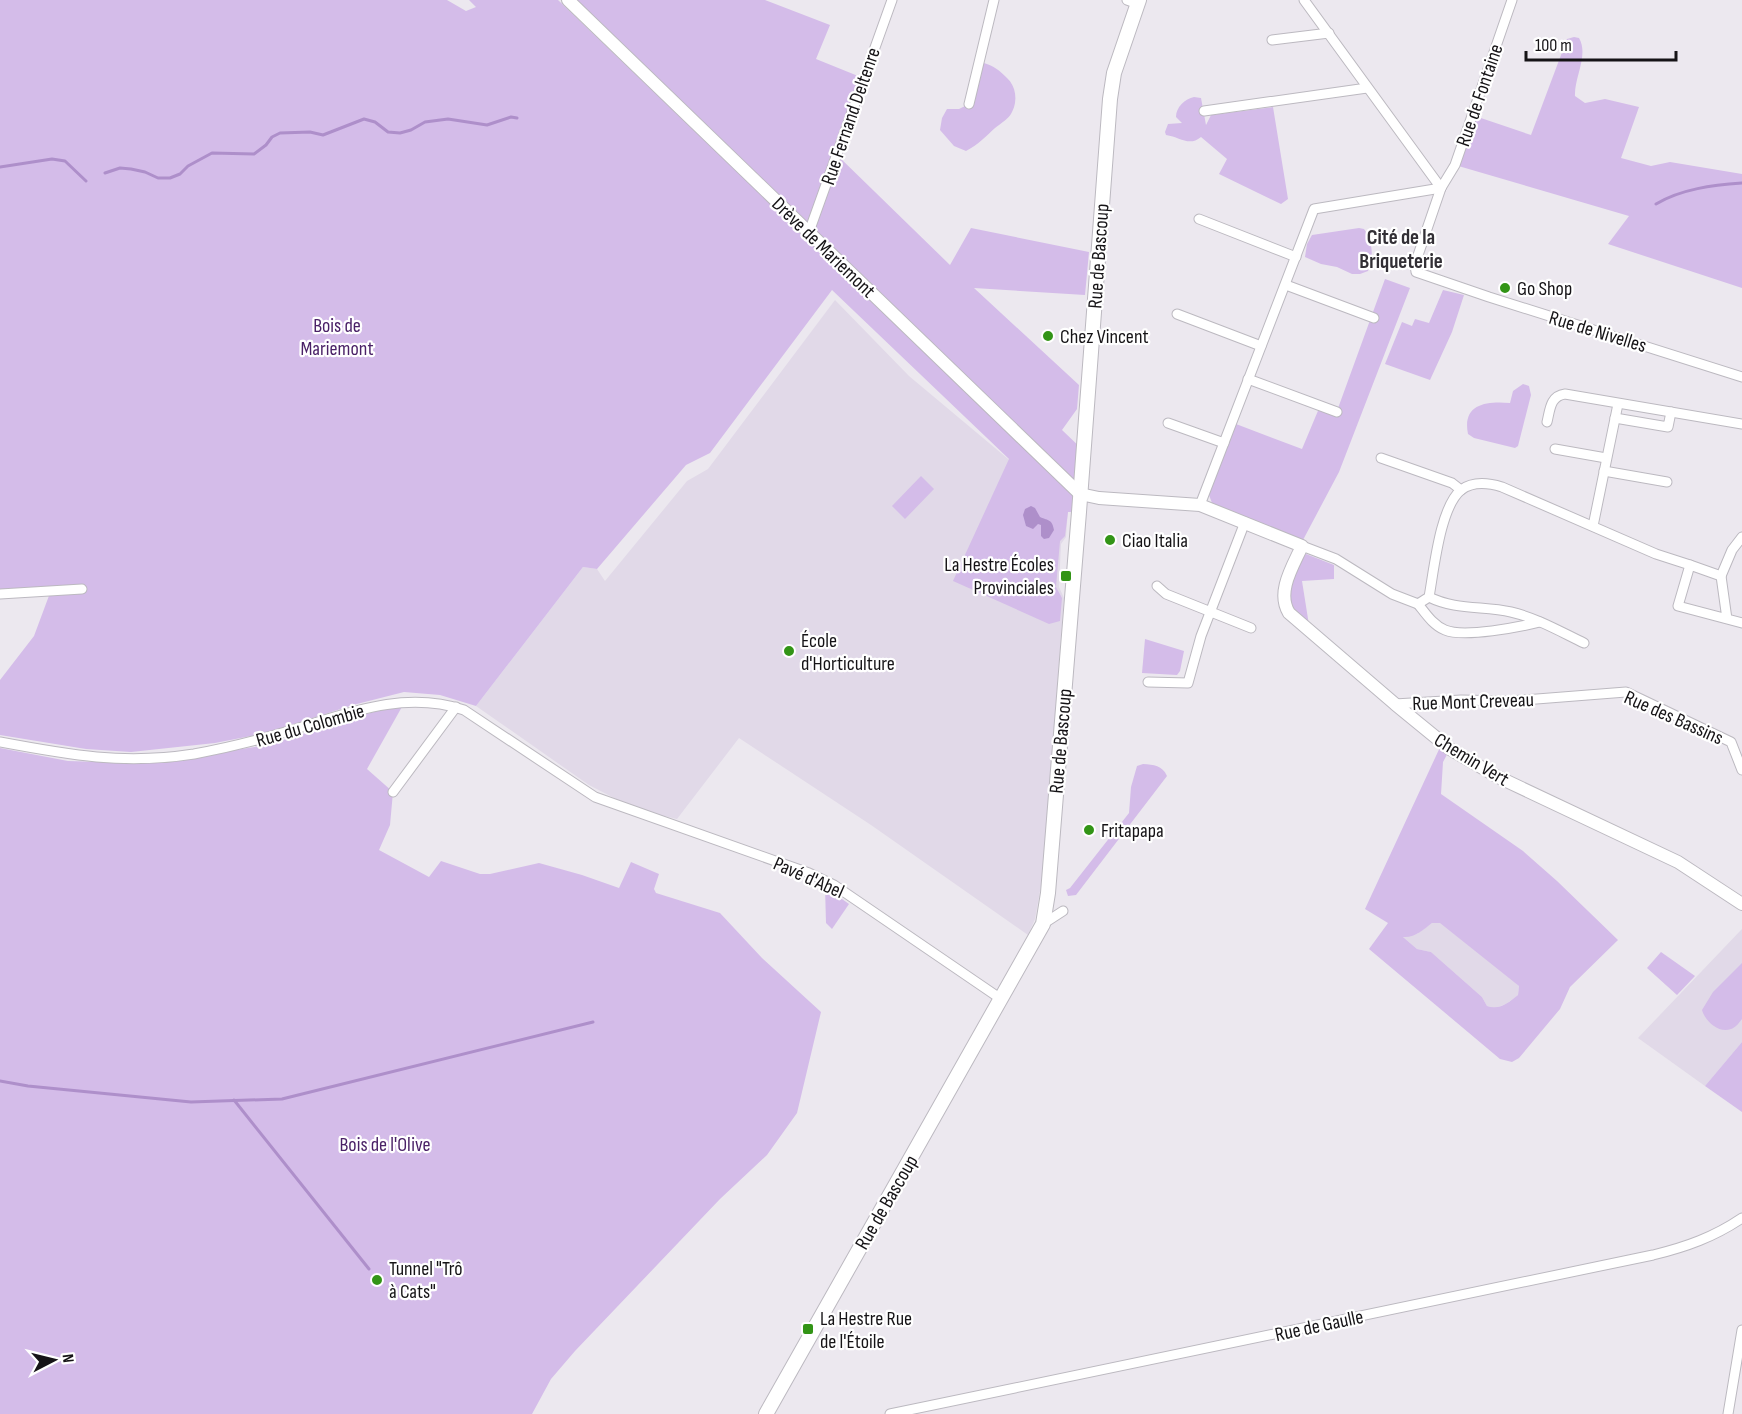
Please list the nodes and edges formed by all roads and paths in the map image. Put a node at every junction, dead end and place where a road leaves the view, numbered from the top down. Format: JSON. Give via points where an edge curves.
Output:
{"nodes":[{"id":1,"x":568,"y":0,"type":"edge"},
{"id":2,"x":892,"y":0,"type":"edge"},
{"id":3,"x":994,"y":0,"type":"edge"},
{"id":4,"x":1304,"y":0,"type":"edge"},
{"id":5,"x":1512,"y":0,"type":"edge"},
{"id":6,"x":1135,"y":1,"type":"edge"},
{"id":7,"x":1329,"y":33,"type":"junction"},
{"id":8,"x":1272,"y":40,"type":"dead end"},
{"id":9,"x":1367,"y":88,"type":"junction"},
{"id":10,"x":969,"y":104,"type":"dead end"},
{"id":11,"x":1204,"y":111,"type":"dead end"},
{"id":12,"x":1441,"y":188,"type":"junction"},
{"id":13,"x":1199,"y":219,"type":"dead end"},
{"id":14,"x":809,"y":232,"type":"junction"},
{"id":15,"x":1296,"y":257,"type":"junction"},
{"id":16,"x":1286,"y":285,"type":"junction"},
{"id":17,"x":1177,"y":314,"type":"dead end"},
{"id":18,"x":1375,"y":318,"type":"dead end"},
{"id":19,"x":1261,"y":346,"type":"junction"},
{"id":20,"x":1742,"y":376,"type":"edge"},
{"id":21,"x":1248,"y":379,"type":"junction"},
{"id":22,"x":1618,"y":404,"type":"junction"},
{"id":23,"x":1337,"y":412,"type":"dead end"},
{"id":24,"x":1671,"y":412,"type":"junction"},
{"id":25,"x":1615,"y":418,"type":"junction"},
{"id":26,"x":1547,"y":422,"type":"dead end"},
{"id":27,"x":1168,"y":423,"type":"dead end"},
{"id":28,"x":1742,"y":424,"type":"edge"},
{"id":29,"x":1224,"y":443,"type":"junction"},
{"id":30,"x":1555,"y":449,"type":"dead end"},
{"id":31,"x":1381,"y":458,"type":"dead end"},
{"id":32,"x":1606,"y":459,"type":"junction"},
{"id":33,"x":1604,"y":471,"type":"junction"},
{"id":34,"x":1667,"y":482,"type":"dead end"},
{"id":35,"x":1461,"y":490,"type":"junction"},
{"id":36,"x":1080,"y":494,"type":"junction"},
{"id":37,"x":1200,"y":505,"type":"junction"},
{"id":38,"x":1245,"y":522,"type":"junction"},
{"id":39,"x":1593,"y":526,"type":"junction"},
{"id":40,"x":1742,"y":537,"type":"edge"},
{"id":41,"x":1302,"y":546,"type":"junction"},
{"id":42,"x":1690,"y":565,"type":"junction"},
{"id":43,"x":1721,"y":576,"type":"junction"},
{"id":44,"x":1157,"y":586,"type":"dead end"},
{"id":45,"x":82,"y":589,"type":"dead end"},
{"id":46,"x":0,"y":594,"type":"edge"},
{"id":47,"x":1429,"y":597,"type":"junction"},
{"id":48,"x":1418,"y":604,"type":"junction"},
{"id":49,"x":1211,"y":611,"type":"junction"},
{"id":50,"x":1727,"y":619,"type":"junction"},
{"id":51,"x":1540,"y":622,"type":"junction"},
{"id":52,"x":1742,"y":623,"type":"edge"},
{"id":53,"x":1251,"y":628,"type":"dead end"},
{"id":54,"x":1584,"y":643,"type":"dead end"},
{"id":55,"x":1148,"y":682,"type":"dead end"},
{"id":56,"x":1551,"y":698,"type":"joint"},
{"id":57,"x":1395,"y":704,"type":"junction"},
{"id":58,"x":456,"y":707,"type":"junction"},
{"id":59,"x":0,"y":742,"type":"edge"},
{"id":60,"x":1742,"y":770,"type":"edge"},
{"id":61,"x":393,"y":792,"type":"dead end"},
{"id":62,"x":595,"y":797,"type":"joint"},
{"id":63,"x":1742,"y":904,"type":"edge"},
{"id":64,"x":1063,"y":910,"type":"dead end"},
{"id":65,"x":1043,"y":924,"type":"junction"},
{"id":66,"x":1001,"y":999,"type":"junction"},
{"id":67,"x":1742,"y":1218,"type":"edge"},
{"id":68,"x":1742,"y":1330,"type":"edge"},
{"id":69,"x":766,"y":1414,"type":"edge"},
{"id":70,"x":890,"y":1414,"type":"edge"},
{"id":71,"x":1728,"y":1414,"type":"edge"}],
"edges":[{"from":1,"to":14,"type":"street","name":"Drève de Mariemont"},
{"from":2,"to":14,"type":"street","name":"Rue Fernand Deltenre"},
{"from":3,"to":10,"type":"street"},
{"from":4,"to":7,"type":"street"},
{"from":5,"to":12,"type":"street","name":"Rue de Fontaine","via":[[1455,165]]},
{"from":6,"to":36,"type":"main road","name":"Rue de Bascoup","via":[[1110,99]]},
{"from":7,"to":8,"type":"street"},
{"from":7,"to":9,"type":"street"},
{"from":9,"to":11,"type":"street"},
{"from":9,"to":12,"type":"street"},
{"from":12,"to":15,"type":"street","via":[[1314,209]]},
{"from":12,"to":20,"type":"street","name":"Rue de Nivelles","via":[[1415,264],[1416,272]]},
{"from":13,"to":15,"type":"street"},
{"from":14,"to":36,"type":"street","name":"Drève de Mariemont"},
{"from":15,"to":16,"type":"street"},
{"from":16,"to":18,"type":"street"},
{"from":16,"to":19,"type":"street"},
{"from":17,"to":19,"type":"street"},
{"from":19,"to":21,"type":"street"},
{"from":21,"to":23,"type":"street"},
{"from":21,"to":29,"type":"street"},
{"from":22,"to":24,"type":"street"},
{"from":22,"to":25,"type":"street"},
{"from":22,"to":26,"type":"street","via":[[1559,395],[1552,402]]},
{"from":24,"to":25,"type":"street","via":[[1668,427]]},
{"from":24,"to":28,"type":"street"},
{"from":25,"to":32,"type":"street"},
{"from":27,"to":29,"type":"street"},
{"from":29,"to":37,"type":"street"},
{"from":30,"to":32,"type":"street"},
{"from":31,"to":35,"type":"street","via":[[1452,483]]},
{"from":32,"to":33,"type":"street"},
{"from":33,"to":34,"type":"street"},
{"from":33,"to":39,"type":"street"},
{"from":35,"to":39,"type":"street","via":[[1479,484],[1502,487]]},
{"from":35,"to":47,"type":"street","via":[[1446,511]]},
{"from":36,"to":37,"type":"street"},
{"from":36,"to":65,"type":"main road","name":"Rue de Bascoup"},
{"from":37,"to":38,"type":"street"},
{"from":38,"to":41,"type":"street"},
{"from":38,"to":49,"type":"street"},
{"from":39,"to":42,"type":"street"},
{"from":40,"to":43,"type":"street"},
{"from":41,"to":48,"type":"street","via":[[1336,559],[1392,594]]},
{"from":41,"to":57,"type":"street","name":"Chemin Vert","via":[[1284,589],[1286,609]]},
{"from":42,"to":43,"type":"street"},
{"from":42,"to":50,"type":"street","via":[[1678,606]]},
{"from":43,"to":50,"type":"street"},
{"from":44,"to":49,"type":"street","via":[[1166,594]]},
{"from":45,"to":46,"type":"street"},
{"from":47,"to":48,"type":"street"},
{"from":47,"to":51,"type":"street","via":[[1444,604],[1510,612]]},
{"from":48,"to":51,"type":"street","via":[[1434,623],[1447,631],[1517,628]]},
{"from":49,"to":53,"type":"street"},
{"from":49,"to":55,"type":"street","via":[[1188,683]]},
{"from":50,"to":52,"type":"street"},
{"from":51,"to":54,"type":"street"},
{"from":56,"to":57,"type":"street","name":"Rue Mont Creveau"},
{"from":56,"to":60,"type":"street","name":"Rue des Bassins","via":[[1626,692],[1731,742]]},
{"from":57,"to":63,"type":"street","name":"Chemin Vert","via":[[1442,743],[1485,770],[1678,862]]},
{"from":58,"to":59,"type":"street","name":"Rue du Colombie","via":[[405,701],[364,708],[234,747],[150,760],[63,754]]},
{"from":58,"to":61,"type":"street"},
{"from":58,"to":62,"type":"street","name":"Rue du Colombie"},
{"from":62,"to":66,"type":"street","name":"Pavé d'Abel","via":[[827,881]]},
{"from":64,"to":65,"type":"street"},
{"from":65,"to":66,"type":"main road","name":"Rue de Bascoup"},
{"from":66,"to":69,"type":"main road","name":"Rue de Bascoup"},
{"from":67,"to":70,"type":"street","name":"Rue de Gaulle","via":[[1684,1248]]},
{"from":68,"to":71,"type":"street"}]}
